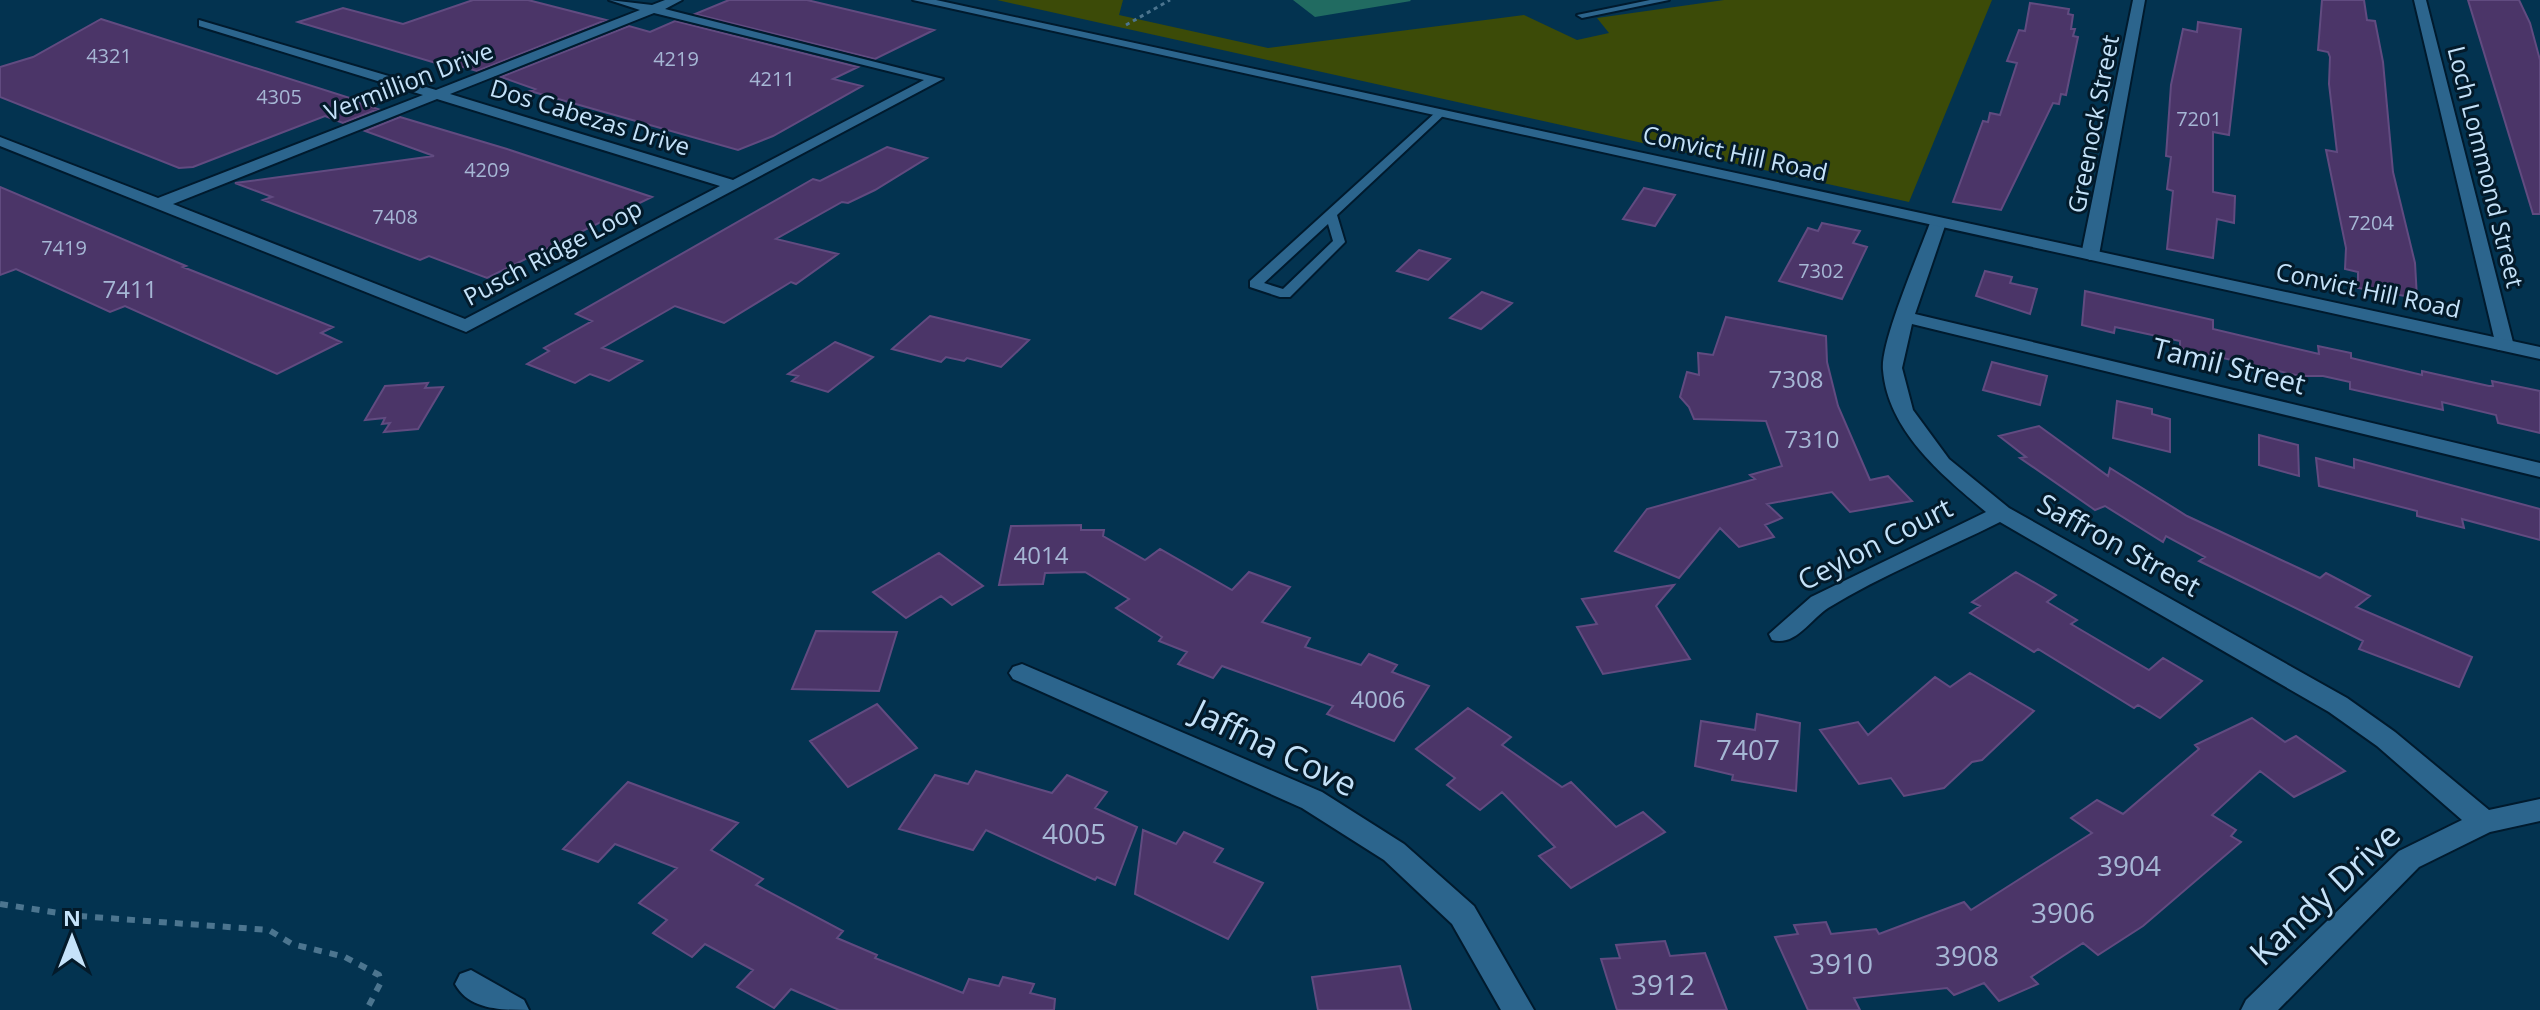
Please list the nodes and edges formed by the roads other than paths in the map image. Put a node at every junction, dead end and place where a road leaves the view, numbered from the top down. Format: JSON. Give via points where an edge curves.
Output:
{"nodes":[{"id":1,"x":615,"y":0,"type":"edge"},
{"id":2,"x":676,"y":0,"type":"edge"},
{"id":3,"x":919,"y":0,"type":"edge"},
{"id":4,"x":1665,"y":0,"type":"edge"},
{"id":5,"x":2139,"y":0,"type":"edge"},
{"id":6,"x":2420,"y":0,"type":"edge"},
{"id":7,"x":653,"y":9,"type":"junction"},
{"id":8,"x":1582,"y":15,"type":"dead end"},
{"id":9,"x":203,"y":23,"type":"dead end"},
{"id":10,"x":438,"y":94,"type":"junction"},
{"id":11,"x":1440,"y":114,"type":"junction"},
{"id":12,"x":0,"y":141,"type":"edge"},
{"id":13,"x":734,"y":185,"type":"junction"},
{"id":14,"x":158,"y":204,"type":"junction"},
{"id":15,"x":1331,"y":215,"type":"junction"},
{"id":16,"x":1938,"y":223,"type":"junction"},
{"id":17,"x":2090,"y":255,"type":"junction"},
{"id":18,"x":1905,"y":317,"type":"junction"},
{"id":19,"x":2505,"y":346,"type":"junction"},
{"id":20,"x":2540,"y":353,"type":"edge"},
{"id":21,"x":2540,"y":470,"type":"edge"},
{"id":22,"x":2001,"y":513,"type":"junction"},
{"id":23,"x":1781,"y":634,"type":"dead end"},
{"id":24,"x":1022,"y":673,"type":"dead end"},
{"id":25,"x":2540,"y":810,"type":"edge"},
{"id":26,"x":2484,"y":822,"type":"junction"},
{"id":27,"x":471,"y":984,"type":"dead end"},
{"id":28,"x":513,"y":1010,"type":"edge"},
{"id":29,"x":1518,"y":1010,"type":"edge"},
{"id":30,"x":2257,"y":1010,"type":"edge"}],
"edges":[{"from":1,"to":7,"type":"street"},
{"from":2,"to":7,"type":"street","name":"Vermillion Drive"},
{"from":3,"to":11,"type":"street","name":"Convict Hill Road"},
{"from":4,"to":8,"type":"lane"},
{"from":5,"to":17,"type":"street","name":"Greenock Street"},
{"from":6,"to":19,"type":"street","name":"Loch Lommond Street"},
{"from":7,"to":10,"type":"street","name":"Vermillion Drive"},
{"from":7,"to":13,"type":"street","name":"Pusch Ridge Loop","via":[[936,79]]},
{"from":9,"to":10,"type":"street","name":"Dos Cabezas Drive"},
{"from":10,"to":13,"type":"street","name":"Dos Cabezas Drive"},
{"from":10,"to":14,"type":"street","name":"Vermillion Drive"},
{"from":11,"to":15,"type":"lane"},
{"from":11,"to":16,"type":"street","name":"Convict Hill Road"},
{"from":12,"to":14,"type":"street","name":"Pusch Ridge Loop"},
{"from":13,"to":14,"type":"street","name":"Pusch Ridge Loop","via":[[466,326]]},
{"from":15,"to":15,"type":"lane","via":[[1276,264],[1255,284],[1285,294],[1339,242]]},
{"from":16,"to":17,"type":"street","name":"Convict Hill Road"},
{"from":16,"to":18,"type":"street","name":"Saffron Street"},
{"from":17,"to":19,"type":"street","name":"Convict Hill Road"},
{"from":18,"to":21,"type":"street","name":"Tamil Street"},
{"from":18,"to":22,"type":"street","name":"Saffron Street","via":[[1892,368],[1903,410],[1942,464]]},
{"from":19,"to":20,"type":"street","name":"Convict Hill Road"},
{"from":22,"to":23,"type":"street","name":"Ceylon Court","via":[[1819,603]]},
{"from":22,"to":26,"type":"street","name":"Saffron Street","via":[[2338,705]]},
{"from":24,"to":29,"type":"street","name":"Jaffna Cove","via":[[1312,800],[1394,852],[1463,915]]},
{"from":25,"to":26,"type":"street","name":"Kandy Drive"},
{"from":26,"to":30,"type":"street","name":"Kandy Drive","via":[[2409,859]]},
{"from":27,"to":28,"type":"street"}]}
